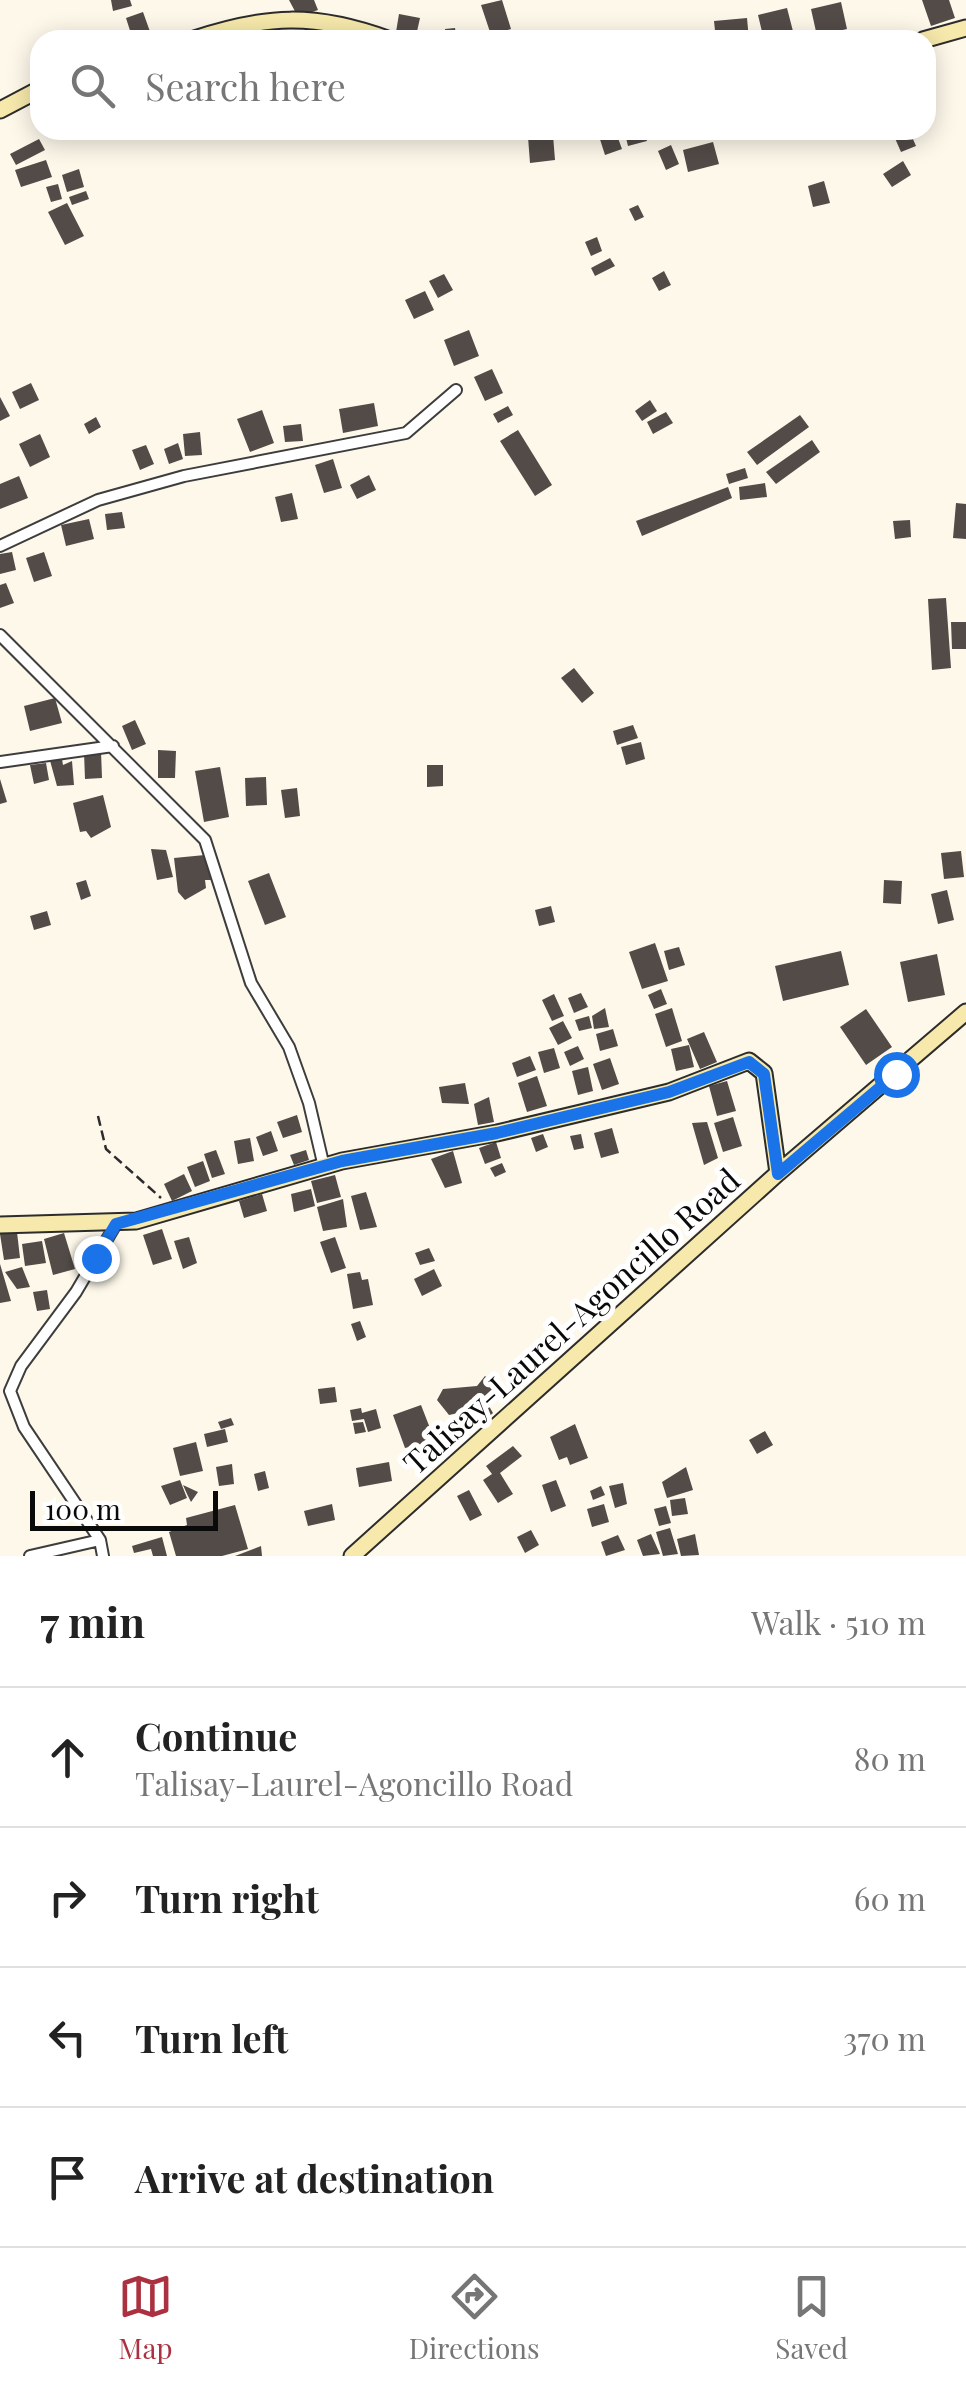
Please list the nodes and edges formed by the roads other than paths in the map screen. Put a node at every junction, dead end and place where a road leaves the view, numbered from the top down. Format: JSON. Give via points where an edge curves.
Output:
{"nodes":[{"id":1,"x":966,"y":28,"type":"edge"},
{"id":2,"x":223,"y":30,"type":"edge"},
{"id":3,"x":364,"y":30,"type":"edge"},
{"id":4,"x":936,"y":36,"type":"edge"},
{"id":5,"x":30,"y":95,"type":"edge"},
{"id":6,"x":0,"y":110,"type":"edge"},
{"id":7,"x":456,"y":390,"type":"dead end"},
{"id":8,"x":0,"y":546,"type":"edge"},
{"id":9,"x":0,"y":635,"type":"edge"},
{"id":10,"x":113,"y":746,"type":"junction"},
{"id":11,"x":0,"y":762,"type":"edge"},
{"id":12,"x":966,"y":1012,"type":"edge"},
{"id":13,"x":324,"y":1167,"type":"junction"},
{"id":14,"x":778,"y":1174,"type":"junction"},
{"id":15,"x":116,"y":1224,"type":"junction"},
{"id":16,"x":0,"y":1226,"type":"edge"},
{"id":17,"x":100,"y":1540,"type":"junction"},
{"id":18,"x":30,"y":1556,"type":"edge"},
{"id":19,"x":103,"y":1556,"type":"edge"},
{"id":20,"x":352,"y":1556,"type":"edge"}],
"edges":[{"from":1,"to":4,"type":"main road"},
{"from":2,"to":3,"type":"main road","via":[[286,17]]},
{"from":5,"to":6,"type":"main road"},
{"from":7,"to":8,"type":"street","via":[[406,433],[184,476],[98,500]]},
{"from":9,"to":10,"type":"street"},
{"from":10,"to":11,"type":"street"},
{"from":10,"to":13,"type":"street","via":[[205,840],[251,983],[289,1047]]},
{"from":12,"to":14,"type":"main road","name":"Talisay-Laurel-Agoncillo Road"},
{"from":13,"to":14,"type":"main road","via":[[669,1092],[749,1062],[764,1074]]},
{"from":13,"to":15,"type":"main road"},
{"from":14,"to":20,"type":"main road","name":"Talisay-Laurel-Agoncillo Road"},
{"from":15,"to":16,"type":"main road"},
{"from":15,"to":17,"type":"street","via":[[10,1392],[24,1427]]},
{"from":17,"to":18,"type":"street"},
{"from":17,"to":19,"type":"street"}]}
